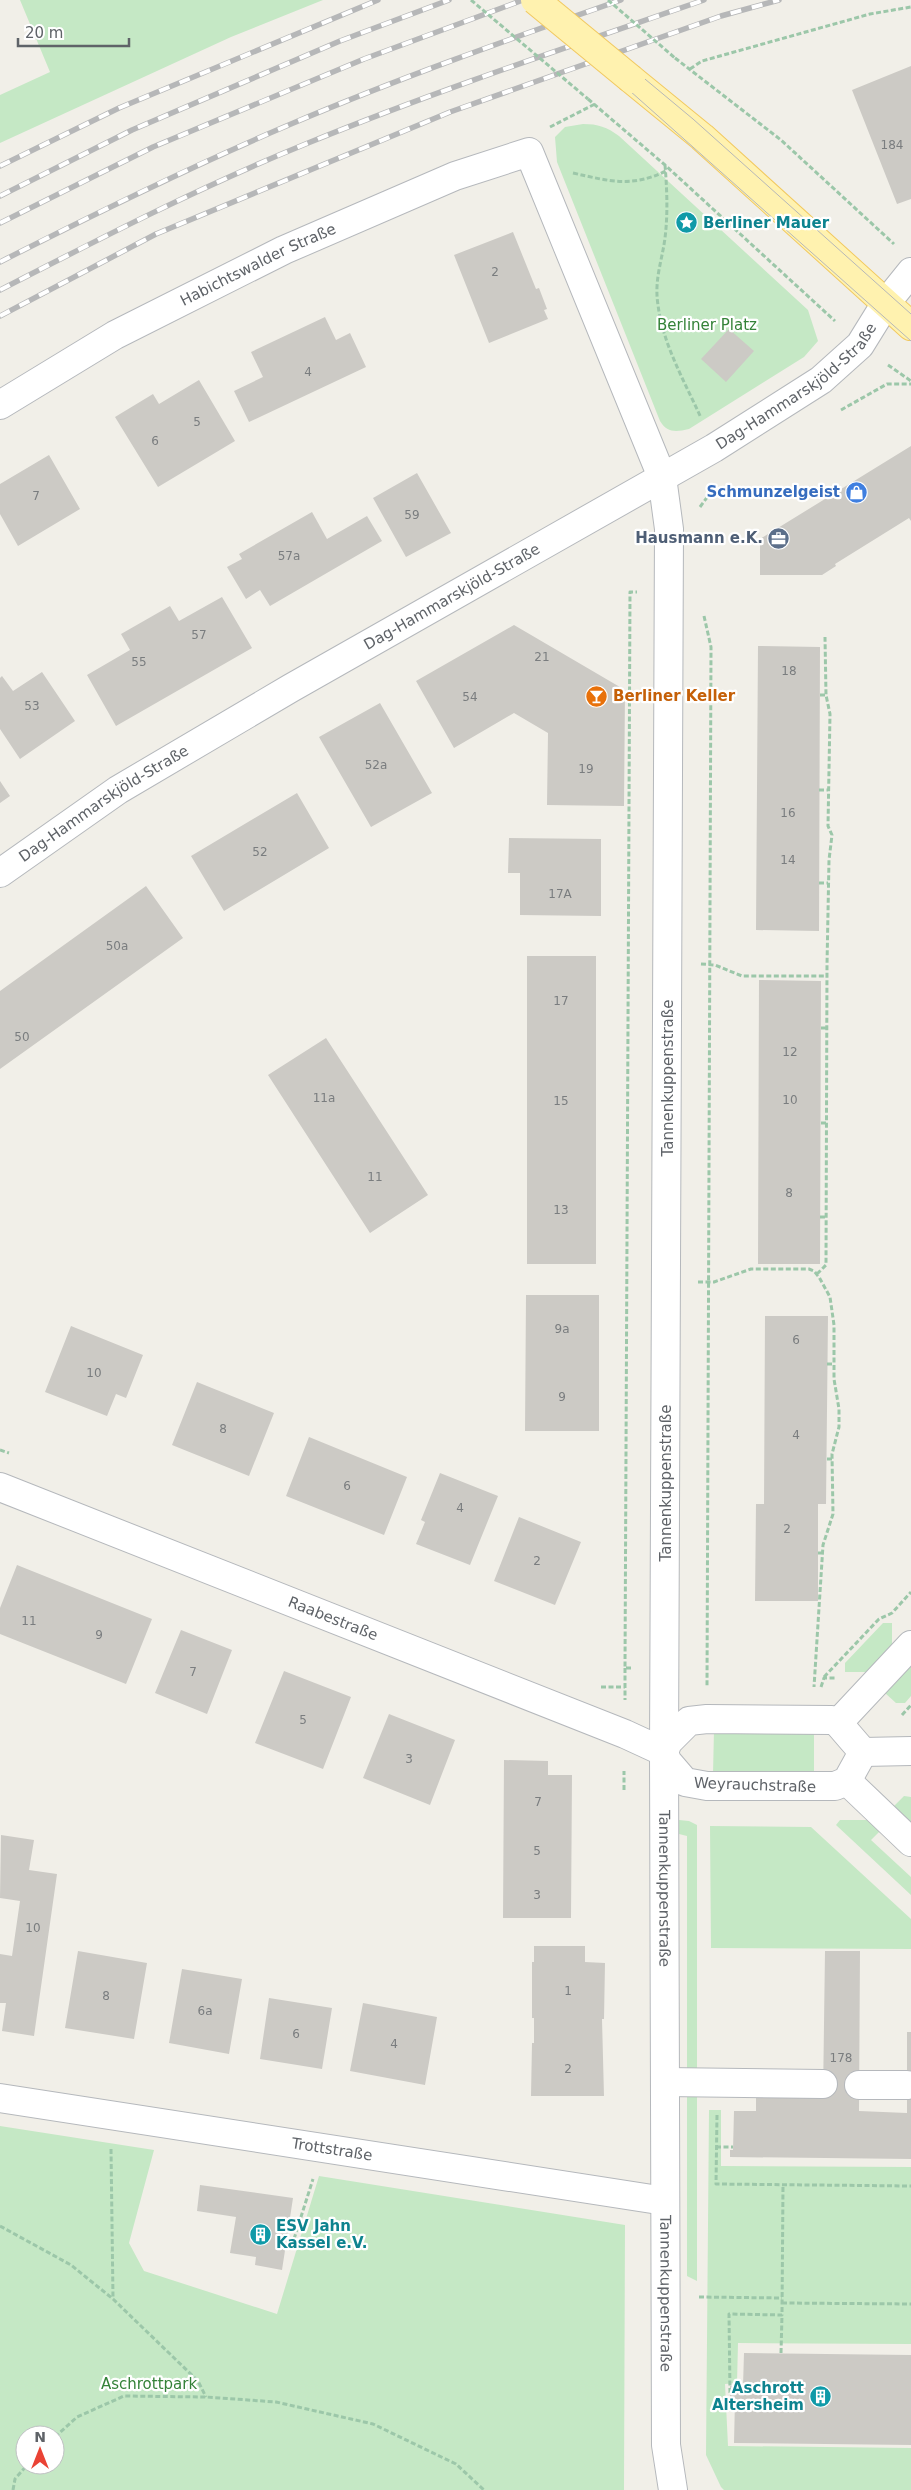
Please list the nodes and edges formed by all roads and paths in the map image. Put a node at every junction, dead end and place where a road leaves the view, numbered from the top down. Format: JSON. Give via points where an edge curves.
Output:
{"nodes":[{"id":1,"x":471,"y":0,"type":"edge"},
{"id":2,"x":535,"y":0,"type":"edge"},
{"id":3,"x":608,"y":0,"type":"edge"},
{"id":4,"x":911,"y":7,"type":"edge"},
{"id":5,"x":690,"y":69,"type":"junction"},
{"id":6,"x":596,"y":104,"type":"junction"},
{"id":7,"x":551,"y":127,"type":"dead end"},
{"id":8,"x":531,"y":158,"type":"junction"},
{"id":9,"x":666,"y":165,"type":"junction"},
{"id":10,"x":666,"y":172,"type":"junction"},
{"id":11,"x":894,"y":245,"type":"dead end"},
{"id":12,"x":911,"y":272,"type":"edge"},
{"id":13,"x":886,"y":303,"type":"junction"},
{"id":14,"x":819,"y":306,"type":"dead end"},
{"id":15,"x":911,"y":326,"type":"edge"},
{"id":16,"x":891,"y":367,"type":"dead end"},
{"id":17,"x":911,"y":381,"type":"edge"},
{"id":18,"x":0,"y":405,"type":"edge"},
{"id":19,"x":714,"y":448,"type":"junction"},
{"id":20,"x":662,"y":477,"type":"junction"},
{"id":21,"x":697,"y":512,"type":"dead end"},
{"id":22,"x":703,"y":611,"type":"dead end"},
{"id":23,"x":825,"y":637,"type":"dead end"},
{"id":24,"x":820,"y":695,"type":"dead end"},
{"id":25,"x":826,"y":695,"type":"junction"},
{"id":26,"x":820,"y":790,"type":"dead end"},
{"id":27,"x":828,"y":790,"type":"junction"},
{"id":28,"x":0,"y":873,"type":"edge"},
{"id":29,"x":819,"y":883,"type":"dead end"},
{"id":30,"x":828,"y":883,"type":"junction"},
{"id":31,"x":709,"y":964,"type":"junction"},
{"id":32,"x":827,"y":976,"type":"junction"},
{"id":33,"x":821,"y":1028,"type":"dead end"},
{"id":34,"x":827,"y":1028,"type":"junction"},
{"id":35,"x":821,"y":1123,"type":"dead end"},
{"id":36,"x":826,"y":1123,"type":"junction"},
{"id":37,"x":820,"y":1217,"type":"dead end"},
{"id":38,"x":826,"y":1217,"type":"junction"},
{"id":39,"x":817,"y":1274,"type":"junction"},
{"id":40,"x":708,"y":1282,"type":"junction"},
{"id":41,"x":827,"y":1364,"type":"dead end"},
{"id":42,"x":834,"y":1364,"type":"junction"},
{"id":43,"x":827,"y":1458,"type":"dead end"},
{"id":44,"x":832,"y":1458,"type":"junction"},
{"id":45,"x":0,"y":1487,"type":"edge"},
{"id":46,"x":818,"y":1553,"type":"dead end"},
{"id":47,"x":823,"y":1553,"type":"junction"},
{"id":48,"x":911,"y":1592,"type":"edge"},
{"id":49,"x":911,"y":1645,"type":"edge"},
{"id":50,"x":824,"y":1678,"type":"dead end"},
{"id":51,"x":814,"y":1689,"type":"dead end"},
{"id":52,"x":911,"y":1705,"type":"edge"},
{"id":53,"x":902,"y":1715,"type":"dead end"},
{"id":54,"x":707,"y":1719,"type":"junction"},
{"id":55,"x":838,"y":1723,"type":"junction"},
{"id":56,"x":664,"y":1752,"type":"junction"},
{"id":57,"x":863,"y":1752,"type":"junction"},
{"id":58,"x":911,"y":1752,"type":"edge"},
{"id":59,"x":847,"y":1781,"type":"junction"},
{"id":60,"x":911,"y":1842,"type":"edge"},
{"id":61,"x":665,"y":2082,"type":"junction"},
{"id":62,"x":717,"y":2082,"type":"junction"},
{"id":63,"x":823,"y":2084,"type":"dead end"},
{"id":64,"x":859,"y":2085,"type":"dead end"},
{"id":65,"x":907,"y":2085,"type":"dead end"},
{"id":66,"x":0,"y":2098,"type":"edge"},
{"id":67,"x":111,"y":2115,"type":"junction"},
{"id":68,"x":716,"y":2147,"type":"junction"},
{"id":69,"x":733,"y":2147,"type":"dead end"},
{"id":70,"x":314,"y":2175,"type":"dead end"},
{"id":71,"x":783,"y":2185,"type":"junction"},
{"id":72,"x":911,"y":2186,"type":"edge"},
{"id":73,"x":665,"y":2201,"type":"junction"},
{"id":74,"x":0,"y":2226,"type":"edge"},
{"id":75,"x":294,"y":2239,"type":"dead end"},
{"id":76,"x":666,"y":2297,"type":"junction"},
{"id":77,"x":782,"y":2298,"type":"junction"},
{"id":78,"x":113,"y":2299,"type":"junction"},
{"id":79,"x":782,"y":2303,"type":"junction"},
{"id":80,"x":911,"y":2304,"type":"edge"},
{"id":81,"x":782,"y":2315,"type":"junction"},
{"id":82,"x":781,"y":2353,"type":"dead end"},
{"id":83,"x":730,"y":2393,"type":"dead end"},
{"id":84,"x":206,"y":2397,"type":"junction"},
{"id":85,"x":65,"y":2428,"type":"edge"},
{"id":86,"x":18,"y":2475,"type":"edge"},
{"id":87,"x":13,"y":2490,"type":"edge"},
{"id":88,"x":484,"y":2490,"type":"edge"},
{"id":89,"x":673,"y":2490,"type":"edge"}],
"edges":[{"from":1,"to":6,"type":"path","bridge":true},
{"from":2,"to":13,"type":"main road","bridge":true,"via":[[702,137]]},
{"from":3,"to":5,"type":"path","bridge":true},
{"from":4,"to":5,"type":"path","via":[[870,14],[702,61]]},
{"from":5,"to":11,"type":"path","via":[[781,140]]},
{"from":6,"to":7,"type":"path"},
{"from":6,"to":9,"type":"path"},
{"from":8,"to":10,"type":"path","via":[[626,183],[647,180]]},
{"from":8,"to":18,"type":"street","name":"Habichtswalder Straße","via":[[456,176],[284,250],[115,335]]},
{"from":8,"to":20,"type":"street"},
{"from":9,"to":10,"type":"path"},
{"from":9,"to":14,"type":"path"},
{"from":10,"to":19,"type":"path","via":[[667,210],[665,239],[657,271],[657,304],[663,333]]},
{"from":12,"to":13,"type":"street","name":"Dag-Hammarskjöld-Straße"},
{"from":13,"to":15,"type":"main road"},
{"from":13,"to":19,"type":"street","name":"Dag-Hammarskjöld-Straße","via":[[860,345],[821,380]]},
{"from":16,"to":17,"type":"path"},
{"from":19,"to":20,"type":"street","name":"Dag-Hammarskjöld-Straße"},
{"from":19,"to":21,"type":"path","via":[[723,477]]},
{"from":20,"to":28,"type":"street","name":"Dag-Hammarskjöld-Straße","via":[[118,790]]},
{"from":20,"to":56,"type":"street","name":"Tannenkuppenstraße","via":[[669,529]]},
{"from":22,"to":31,"type":"path","via":[[711,648]]},
{"from":23,"to":25,"type":"path"},
{"from":24,"to":25,"type":"path"},
{"from":25,"to":27,"type":"path","via":[[830,714]]},
{"from":26,"to":27,"type":"path"},
{"from":27,"to":30,"type":"path","via":[[828,826],[832,836]]},
{"from":29,"to":30,"type":"path"},
{"from":30,"to":32,"type":"path"},
{"from":31,"to":32,"type":"path","via":[[742,976]]},
{"from":31,"to":40,"type":"path"},
{"from":32,"to":34,"type":"path"},
{"from":33,"to":34,"type":"path"},
{"from":34,"to":36,"type":"path"},
{"from":35,"to":36,"type":"path"},
{"from":36,"to":38,"type":"path"},
{"from":37,"to":38,"type":"path"},
{"from":38,"to":39,"type":"path","via":[[826,1265]]},
{"from":39,"to":40,"type":"path","via":[[809,1269],[751,1269]]},
{"from":39,"to":42,"type":"path","via":[[828,1291],[834,1314]]},
{"from":40,"to":54,"type":"path"},
{"from":41,"to":42,"type":"path"},
{"from":42,"to":44,"type":"path","via":[[839,1427]]},
{"from":43,"to":44,"type":"path"},
{"from":44,"to":47,"type":"path","via":[[833,1514]]},
{"from":45,"to":56,"type":"street","name":"Raabestraße"},
{"from":46,"to":47,"type":"path"},
{"from":47,"to":51,"type":"path"},
{"from":48,"to":50,"type":"path","via":[[892,1613],[879,1619]]},
{"from":49,"to":55,"type":"street"},
{"from":52,"to":53,"type":"path"},
{"from":54,"to":55,"type":"street","via":[[832,1720]]},
{"from":54,"to":56,"type":"street","via":[[689,1721],[668,1742]]},
{"from":55,"to":57,"type":"street"},
{"from":56,"to":59,"type":"street","name":"Weyrauchstraße","via":[[667,1761],[685,1782],[707,1786],[820,1787]]},
{"from":56,"to":61,"type":"street","name":"Tannenkuppenstraße"},
{"from":57,"to":58,"type":"street"},
{"from":57,"to":59,"type":"street"},
{"from":59,"to":60,"type":"street"},
{"from":61,"to":62,"type":"street"},
{"from":61,"to":73,"type":"street","name":"Tannenkuppenstraße"},
{"from":62,"to":63,"type":"street"},
{"from":62,"to":68,"type":"path"},
{"from":64,"to":65,"type":"street"},
{"from":66,"to":67,"type":"street","name":"Trottstraße"},
{"from":67,"to":73,"type":"street","name":"Trottstraße"},
{"from":67,"to":78,"type":"path"},
{"from":68,"to":69,"type":"path"},
{"from":68,"to":71,"type":"path","via":[[716,2184]]},
{"from":70,"to":75,"type":"path"},
{"from":71,"to":72,"type":"path"},
{"from":71,"to":77,"type":"path"},
{"from":73,"to":76,"type":"street","name":"Tannenkuppenstraße"},
{"from":74,"to":78,"type":"path","via":[[71,2265]]},
{"from":76,"to":77,"type":"path"},
{"from":76,"to":89,"type":"street","name":"Tannenkuppenstraße","via":[[666,2445]]},
{"from":77,"to":79,"type":"path"},
{"from":78,"to":84,"type":"path","via":[[198,2381]]},
{"from":79,"to":80,"type":"path"},
{"from":79,"to":81,"type":"path"},
{"from":81,"to":82,"type":"path"},
{"from":81,"to":83,"type":"path","via":[[729,2314]]},
{"from":84,"to":85,"type":"path","via":[[124,2396],[77,2417]]},
{"from":84,"to":88,"type":"path","via":[[276,2402],[373,2424],[456,2464]]},
{"from":86,"to":87,"type":"path"}]}
